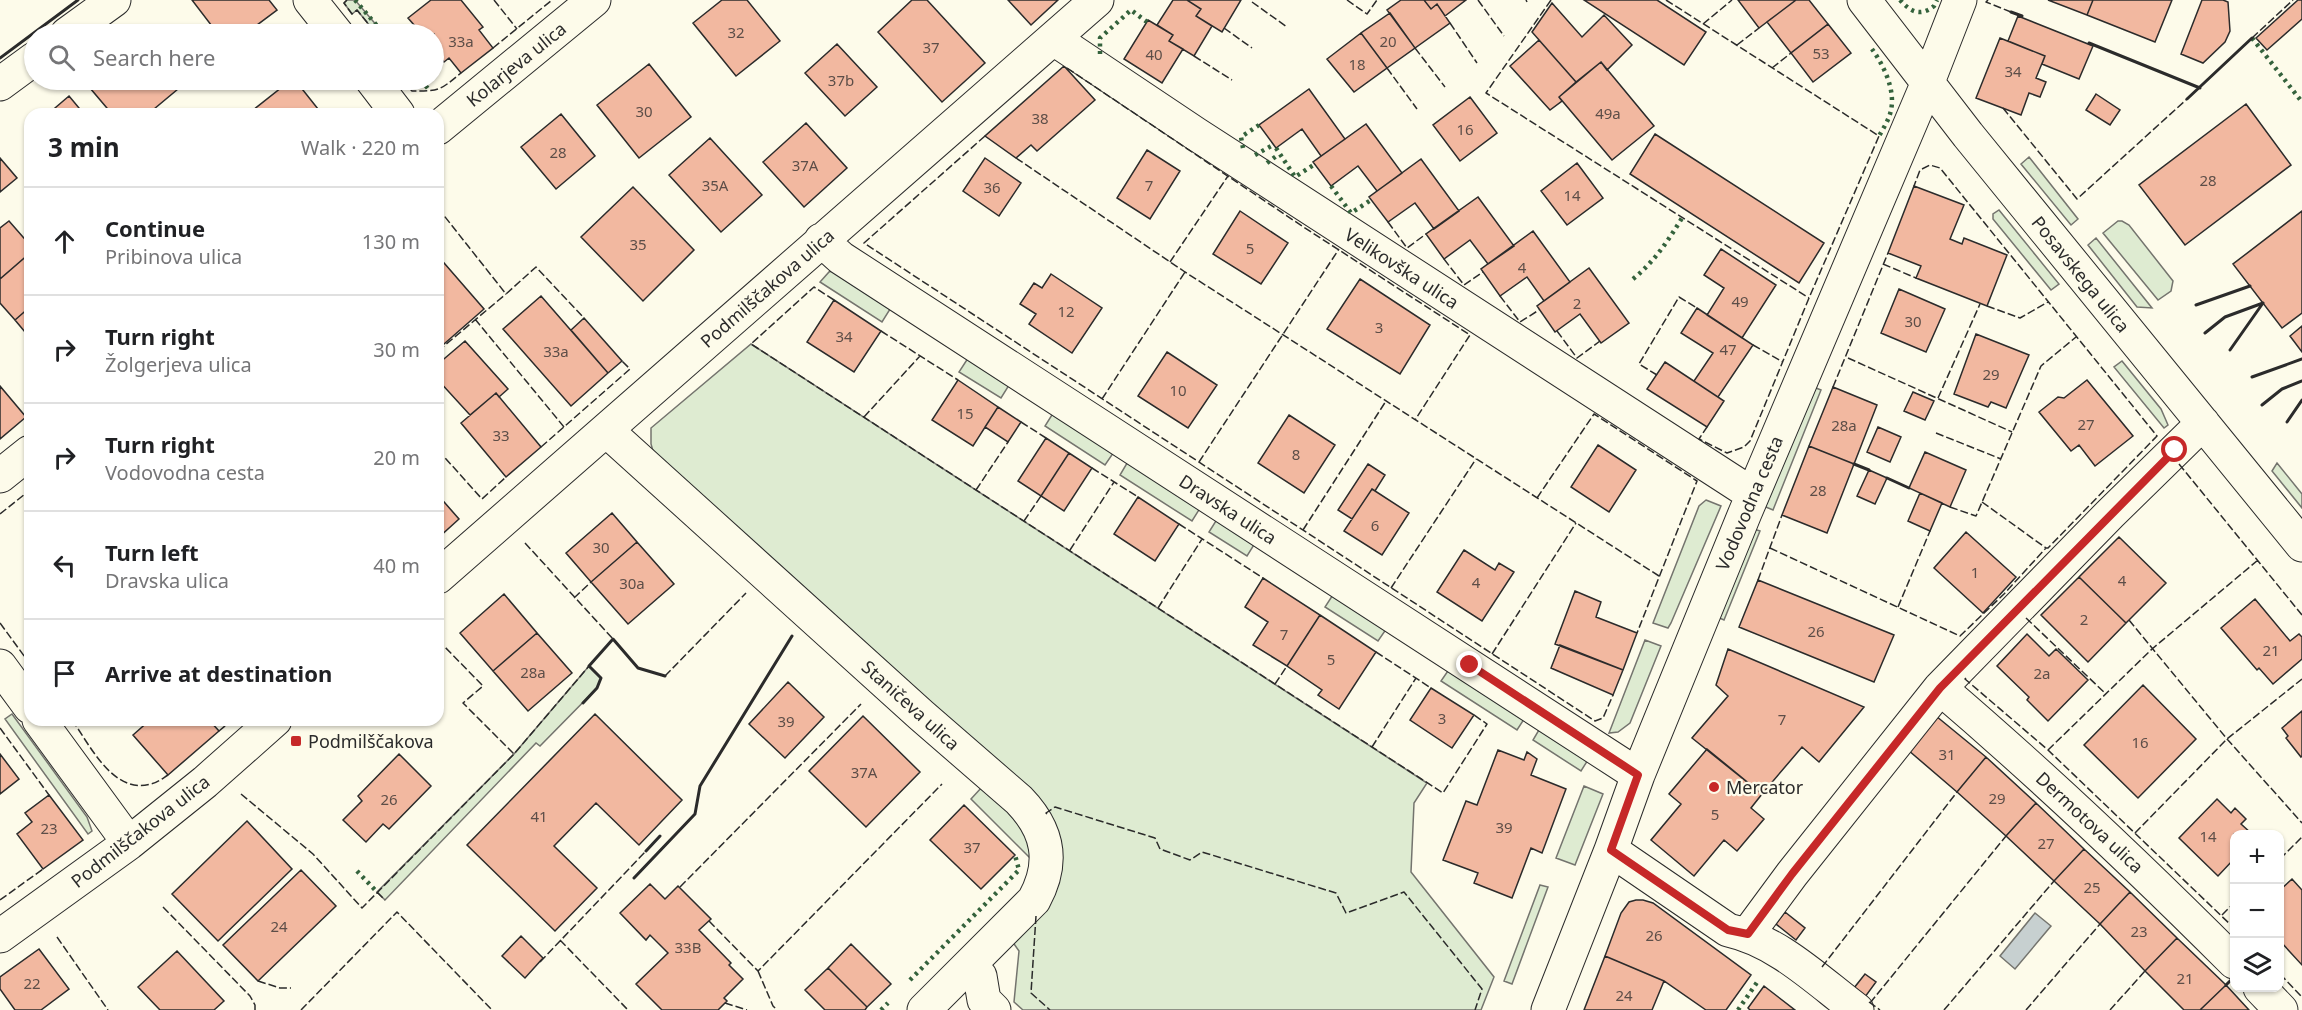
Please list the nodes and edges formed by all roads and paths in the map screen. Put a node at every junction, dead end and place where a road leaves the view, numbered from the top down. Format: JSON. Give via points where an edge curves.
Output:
{"nodes":[{"id":1,"x":114,"y":0,"type":"edge"},
{"id":2,"x":310,"y":0,"type":"edge"},
{"id":3,"x":594,"y":0,"type":"edge"},
{"id":4,"x":1097,"y":0,"type":"edge"},
{"id":5,"x":1864,"y":0,"type":"edge"},
{"id":6,"x":1960,"y":0,"type":"edge"},
{"id":7,"x":81,"y":24,"type":"edge"},
{"id":8,"x":329,"y":24,"type":"edge"},
{"id":9,"x":1054,"y":39,"type":"junction"},
{"id":10,"x":24,"y":66,"type":"edge"},
{"id":11,"x":1928,"y":82,"type":"junction"},
{"id":12,"x":0,"y":84,"type":"edge"},
{"id":13,"x":380,"y":90,"type":"edge"},
{"id":14,"x":393,"y":108,"type":"edge"},
{"id":15,"x":444,"y":123,"type":"edge"},
{"id":16,"x":821,"y":240,"type":"junction"},
{"id":17,"x":2203,"y":423,"type":"junction"},
{"id":18,"x":606,"y":430,"type":"junction"},
{"id":19,"x":24,"y":457,"type":"edge"},
{"id":20,"x":0,"y":476,"type":"edge"},
{"id":21,"x":1752,"y":495,"type":"junction"},
{"id":22,"x":2302,"y":545,"type":"edge"},
{"id":23,"x":444,"y":572,"type":"edge"},
{"id":24,"x":0,"y":666,"type":"edge"},
{"id":25,"x":1940,"y":688,"type":"junction"},
{"id":26,"x":24,"y":699,"type":"edge"},
{"id":27,"x":43,"y":726,"type":"edge"},
{"id":28,"x":268,"y":726,"type":"edge"},
{"id":29,"x":1638,"y":775,"type":"junction"},
{"id":30,"x":129,"y":843,"type":"junction"},
{"id":31,"x":1611,"y":850,"type":"junction"},
{"id":32,"x":1748,"y":934,"type":"junction"},
{"id":33,"x":0,"y":936,"type":"edge"},
{"id":34,"x":2230,"y":957,"type":"edge"},
{"id":35,"x":969,"y":965,"type":"junction"},
{"id":36,"x":2265,"y":992,"type":"edge"},
{"id":37,"x":924,"y":1010,"type":"edge"},
{"id":38,"x":994,"y":1010,"type":"edge"},
{"id":39,"x":1548,"y":1010,"type":"edge"},
{"id":40,"x":1857,"y":1010,"type":"edge"},
{"id":41,"x":2281,"y":1010,"type":"edge"}],
"edges":[{"from":1,"to":7,"type":"street"},
{"from":2,"to":8,"type":"street"},
{"from":3,"to":15,"type":"street","name":"Kolarjeva ulica"},
{"from":4,"to":9,"type":"street","name":"Podmilščakova ulica"},
{"from":5,"to":11,"type":"street","name":"Posavskega ulica"},
{"from":6,"to":11,"type":"street","name":"Vodovodna cesta"},
{"from":9,"to":16,"type":"street","name":"Podmilščakova ulica"},
{"from":9,"to":21,"type":"street","name":"Velikovška ulica"},
{"from":10,"to":12,"type":"street"},
{"from":11,"to":17,"type":"street","name":"Posavskega ulica"},
{"from":11,"to":21,"type":"street","name":"Vodovodna cesta"},
{"from":13,"to":14,"type":"street"},
{"from":16,"to":18,"type":"street","name":"Podmilščakova ulica"},
{"from":16,"to":29,"type":"street","name":"Dravska ulica","via":[[841,258]]},
{"from":17,"to":22,"type":"street","name":"Posavskega ulica"},
{"from":17,"to":25,"type":"street"},
{"from":18,"to":23,"type":"street","name":"Podmilščakova ulica"},
{"from":18,"to":35,"type":"street","name":"Staničeva ulica","via":[[1031,813],[1046,844],[1047,864],[1040,889],[1034,900]]},
{"from":19,"to":20,"type":"street"},
{"from":21,"to":29,"type":"street","name":"Vodovodna cesta"},
{"from":24,"to":26,"type":"street"},
{"from":25,"to":32,"type":"street"},
{"from":25,"to":34,"type":"street","name":"Dermotova ulica","via":[[2069,802]]},
{"from":27,"to":30,"type":"street"},
{"from":28,"to":30,"type":"street","name":"Podmilščakova ulica"},
{"from":29,"to":31,"type":"street","name":"Vodovodna cesta"},
{"from":30,"to":33,"type":"street","name":"Podmilščakova ulica"},
{"from":31,"to":32,"type":"street","via":[[1728,930]]},
{"from":31,"to":39,"type":"street","name":"Vodovodna cesta"},
{"from":32,"to":40,"type":"street","via":[[1774,948]]},
{"from":35,"to":37,"type":"street","name":"Staničeva ulica"},
{"from":35,"to":38,"type":"street","via":[[980,976],[984,1000]]},
{"from":36,"to":41,"type":"street"}]}
